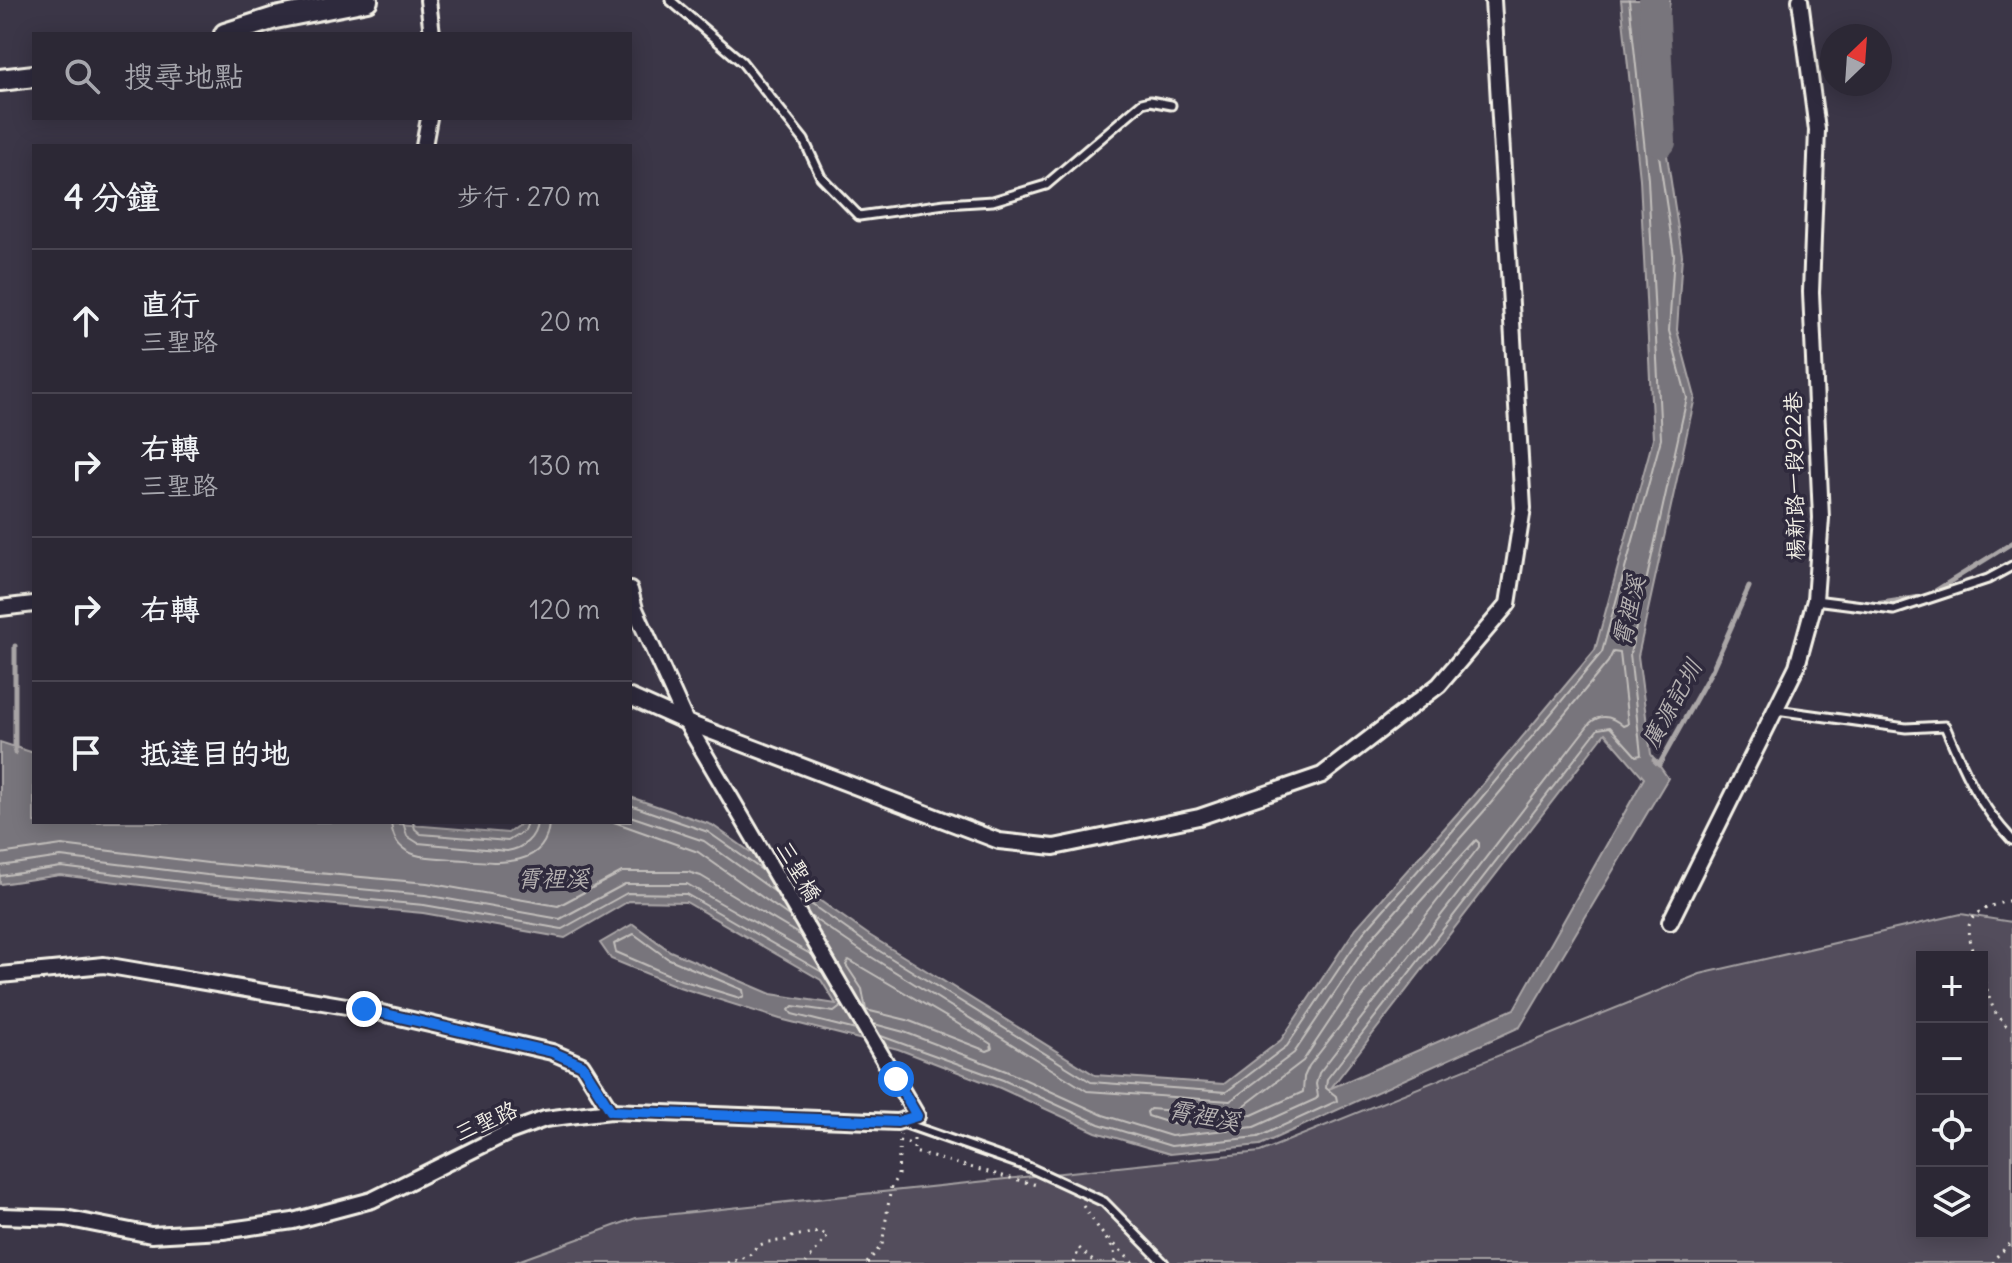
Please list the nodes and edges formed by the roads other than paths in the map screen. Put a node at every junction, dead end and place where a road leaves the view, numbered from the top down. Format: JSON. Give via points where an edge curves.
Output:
{"nodes":[{"id":1,"x":367,"y":0,"type":"edge"},
{"id":2,"x":428,"y":0,"type":"edge"},
{"id":3,"x":670,"y":0,"type":"edge"},
{"id":4,"x":1493,"y":0,"type":"edge"},
{"id":5,"x":1800,"y":0,"type":"edge"},
{"id":6,"x":231,"y":32,"type":"edge"},
{"id":7,"x":432,"y":32,"type":"edge"},
{"id":8,"x":32,"y":76,"type":"edge"},
{"id":9,"x":0,"y":80,"type":"edge"},
{"id":10,"x":1171,"y":105,"type":"dead end"},
{"id":11,"x":429,"y":120,"type":"edge"},
{"id":12,"x":424,"y":144,"type":"edge"},
{"id":13,"x":2012,"y":566,"type":"edge"},
{"id":14,"x":632,"y":598,"type":"edge"},
{"id":15,"x":1815,"y":600,"type":"junction"},
{"id":16,"x":32,"y":604,"type":"edge"},
{"id":17,"x":0,"y":608,"type":"edge"},
{"id":18,"x":632,"y":698,"type":"edge"},
{"id":19,"x":1776,"y":710,"type":"junction"},
{"id":20,"x":686,"y":722,"type":"junction"},
{"id":21,"x":2012,"y":840,"type":"edge"},
{"id":22,"x":1670,"y":922,"type":"dead end"},
{"id":23,"x":0,"y":975,"type":"edge"},
{"id":24,"x":611,"y":1111,"type":"junction"},
{"id":25,"x":897,"y":1122,"type":"junction"},
{"id":26,"x":0,"y":1216,"type":"edge"},
{"id":27,"x":1164,"y":1263,"type":"edge"}],
"edges":[{"from":1,"to":6,"type":"main road"},
{"from":2,"to":7,"type":"street"},
{"from":3,"to":10,"type":"lane","via":[[742,62],[804,140],[821,177],[859,216],[993,201],[1046,185],[1142,103]]},
{"from":4,"to":20,"type":"street","via":[[1523,508],[1508,604],[1439,685],[1322,775],[1199,817],[1054,847],[999,841]]},
{"from":5,"to":15,"type":"street","name":"楊新路一段922巷","via":[[1817,130],[1811,292],[1821,518]]},
{"from":8,"to":9,"type":"main road"},
{"from":11,"to":12,"type":"street"},
{"from":13,"to":15,"type":"lane","via":[[1894,610]]},
{"from":14,"to":20,"type":"street"},
{"from":15,"to":19,"type":"street","name":"楊新路一段922巷","via":[[1797,666]]},
{"from":16,"to":17,"type":"street"},
{"from":18,"to":20,"type":"street"},
{"from":19,"to":21,"type":"lane","via":[[1883,726],[1945,726],[1987,813]]},
{"from":19,"to":22,"type":"street","name":"楊新路一段922巷"},
{"from":20,"to":25,"type":"street","name":"三聖橋","via":[[917,1116]]},
{"from":23,"to":24,"type":"street","via":[[104,965],[393,1015],[552,1052],[582,1065]]},
{"from":24,"to":25,"type":"street","name":"三聖路"},
{"from":24,"to":26,"type":"street","name":"三聖路","via":[[545,1119],[372,1200],[293,1221],[151,1235],[65,1218]]},
{"from":25,"to":27,"type":"lane","via":[[1026,1166],[1104,1202]]}]}
